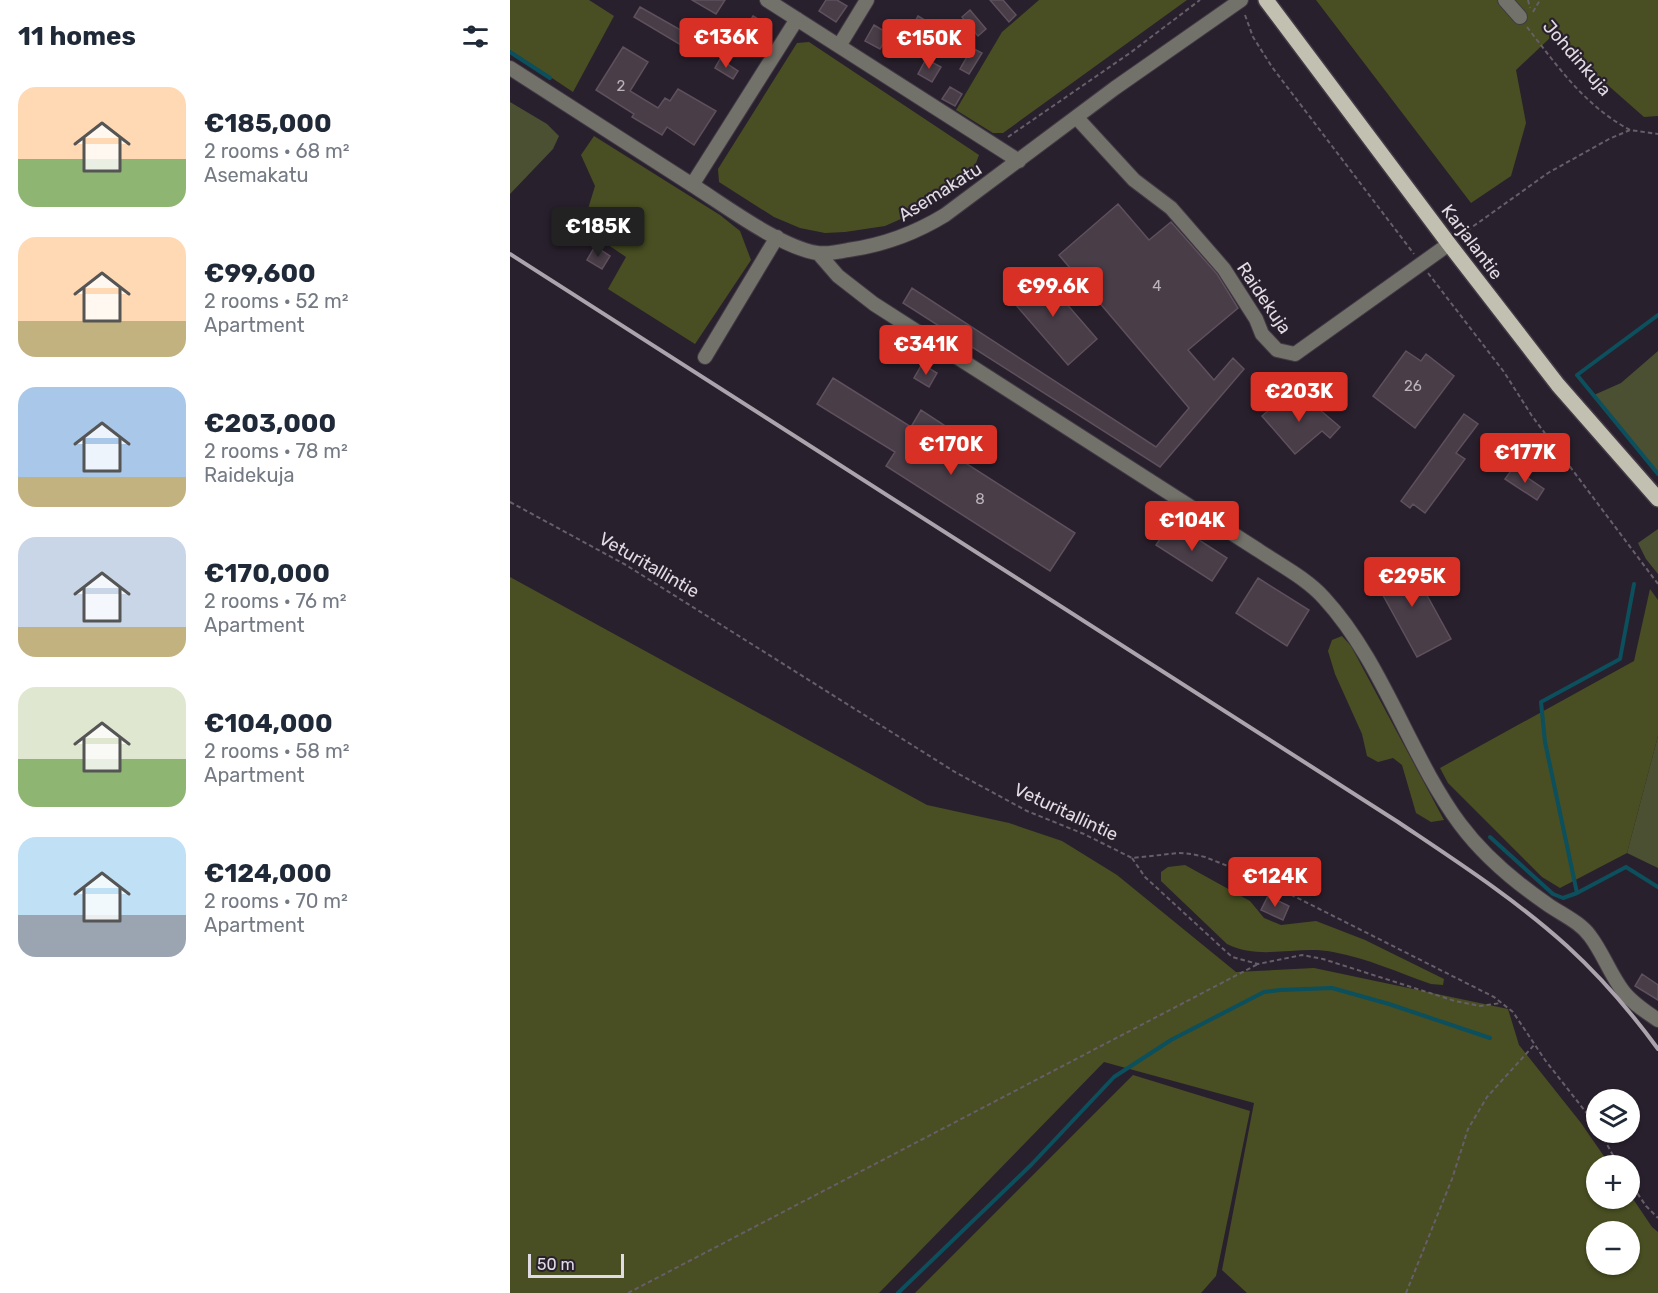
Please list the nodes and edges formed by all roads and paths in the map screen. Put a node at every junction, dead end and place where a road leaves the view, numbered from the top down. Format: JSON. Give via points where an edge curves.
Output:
{"nodes":[{"id":1,"x":767,"y":0,"type":"edge"},
{"id":2,"x":867,"y":0,"type":"edge"},
{"id":3,"x":1200,"y":0,"type":"edge"},
{"id":4,"x":1241,"y":0,"type":"edge"},
{"id":5,"x":1266,"y":0,"type":"edge"},
{"id":6,"x":1505,"y":0,"type":"edge"},
{"id":7,"x":1247,"y":17,"type":"dead end"},
{"id":8,"x":1520,"y":17,"type":"joint"},
{"id":9,"x":797,"y":19,"type":"junction"},
{"id":10,"x":839,"y":46,"type":"junction"},
{"id":11,"x":510,"y":68,"type":"edge"},
{"id":12,"x":1077,"y":118,"type":"junction"},
{"id":13,"x":1630,"y":130,"type":"junction"},
{"id":14,"x":1658,"y":134,"type":"edge"},
{"id":15,"x":996,"y":146,"type":"junction"},
{"id":16,"x":1019,"y":161,"type":"junction"},
{"id":17,"x":692,"y":185,"type":"junction"},
{"id":18,"x":777,"y":237,"type":"junction"},
{"id":19,"x":1449,"y":244,"type":"junction"},
{"id":20,"x":818,"y":253,"type":"junction"},
{"id":21,"x":1421,"y":263,"type":"junction"},
{"id":22,"x":705,"y":357,"type":"dead end"},
{"id":23,"x":1658,"y":499,"type":"edge"},
{"id":24,"x":510,"y":502,"type":"edge"},
{"id":25,"x":1658,"y":584,"type":"edge"},
{"id":26,"x":1132,"y":858,"type":"junction"},
{"id":27,"x":1257,"y":964,"type":"junction"},
{"id":28,"x":1501,"y":1003,"type":"junction"},
{"id":29,"x":1658,"y":1020,"type":"edge"},
{"id":30,"x":1535,"y":1044,"type":"junction"},
{"id":31,"x":1586,"y":1112,"type":"edge"},
{"id":32,"x":1640,"y":1197,"type":"edge"},
{"id":33,"x":1658,"y":1218,"type":"edge"},
{"id":34,"x":628,"y":1293,"type":"edge"},
{"id":35,"x":1406,"y":1293,"type":"edge"}],
"edges":[{"from":1,"to":9,"type":"street"},
{"from":2,"to":10,"type":"street"},
{"from":3,"to":15,"type":"path"},
{"from":4,"to":12,"type":"street","name":"Asemakatu"},
{"from":5,"to":19,"type":"main road","name":"Karjalantie"},
{"from":6,"to":8,"type":"street","name":"Johdinkuja"},
{"from":7,"to":21,"type":"path","via":[[1253,37],[1272,67]]},
{"from":8,"to":13,"type":"path","name":"Johdinkuja","via":[[1575,88],[1610,120]]},
{"from":9,"to":10,"type":"street"},
{"from":9,"to":17,"type":"street"},
{"from":10,"to":15,"type":"street"},
{"from":11,"to":17,"type":"street","name":"Asemakatu"},
{"from":12,"to":16,"type":"street","name":"Asemakatu"},
{"from":12,"to":21,"type":"street","name":"Raidekuja","via":[[1134,180],[1171,208],[1224,269],[1262,334],[1277,350],[1295,354]]},
{"from":13,"to":14,"type":"path"},
{"from":13,"to":19,"type":"path","via":[[1548,172]]},
{"from":15,"to":16,"type":"street"},
{"from":16,"to":20,"type":"street","name":"Asemakatu","via":[[922,229],[870,247]]},
{"from":17,"to":18,"type":"street","name":"Asemakatu"},
{"from":18,"to":20,"type":"street","name":"Asemakatu"},
{"from":18,"to":22,"type":"street"},
{"from":19,"to":21,"type":"street","name":"Raidekuja"},
{"from":19,"to":23,"type":"main road","name":"Karjalantie","via":[[1558,385]]},
{"from":20,"to":29,"type":"street","via":[[838,276],[874,304],[1258,550],[1324,597],[1362,650],[1460,824],[1487,856],[1590,936],[1623,992]]},
{"from":21,"to":25,"type":"path"},
{"from":24,"to":26,"type":"path","name":"Veturitallintie","via":[[626,565],[955,772],[1027,811]]},
{"from":26,"to":27,"type":"path","via":[[1145,877],[1232,957]]},
{"from":26,"to":28,"type":"path","name":"Veturitallintie","via":[[1192,854],[1205,857],[1353,924]]},
{"from":27,"to":28,"type":"path","via":[[1302,956],[1323,959],[1455,1001],[1480,1006]]},
{"from":27,"to":34,"type":"path"},
{"from":28,"to":30,"type":"path","name":"Veturitallintie","via":[[1513,1012]]},
{"from":30,"to":31,"type":"path","name":"Veturitallintie"},
{"from":30,"to":35,"type":"path","via":[[1487,1098],[1468,1129]]},
{"from":32,"to":33,"type":"path"}]}
